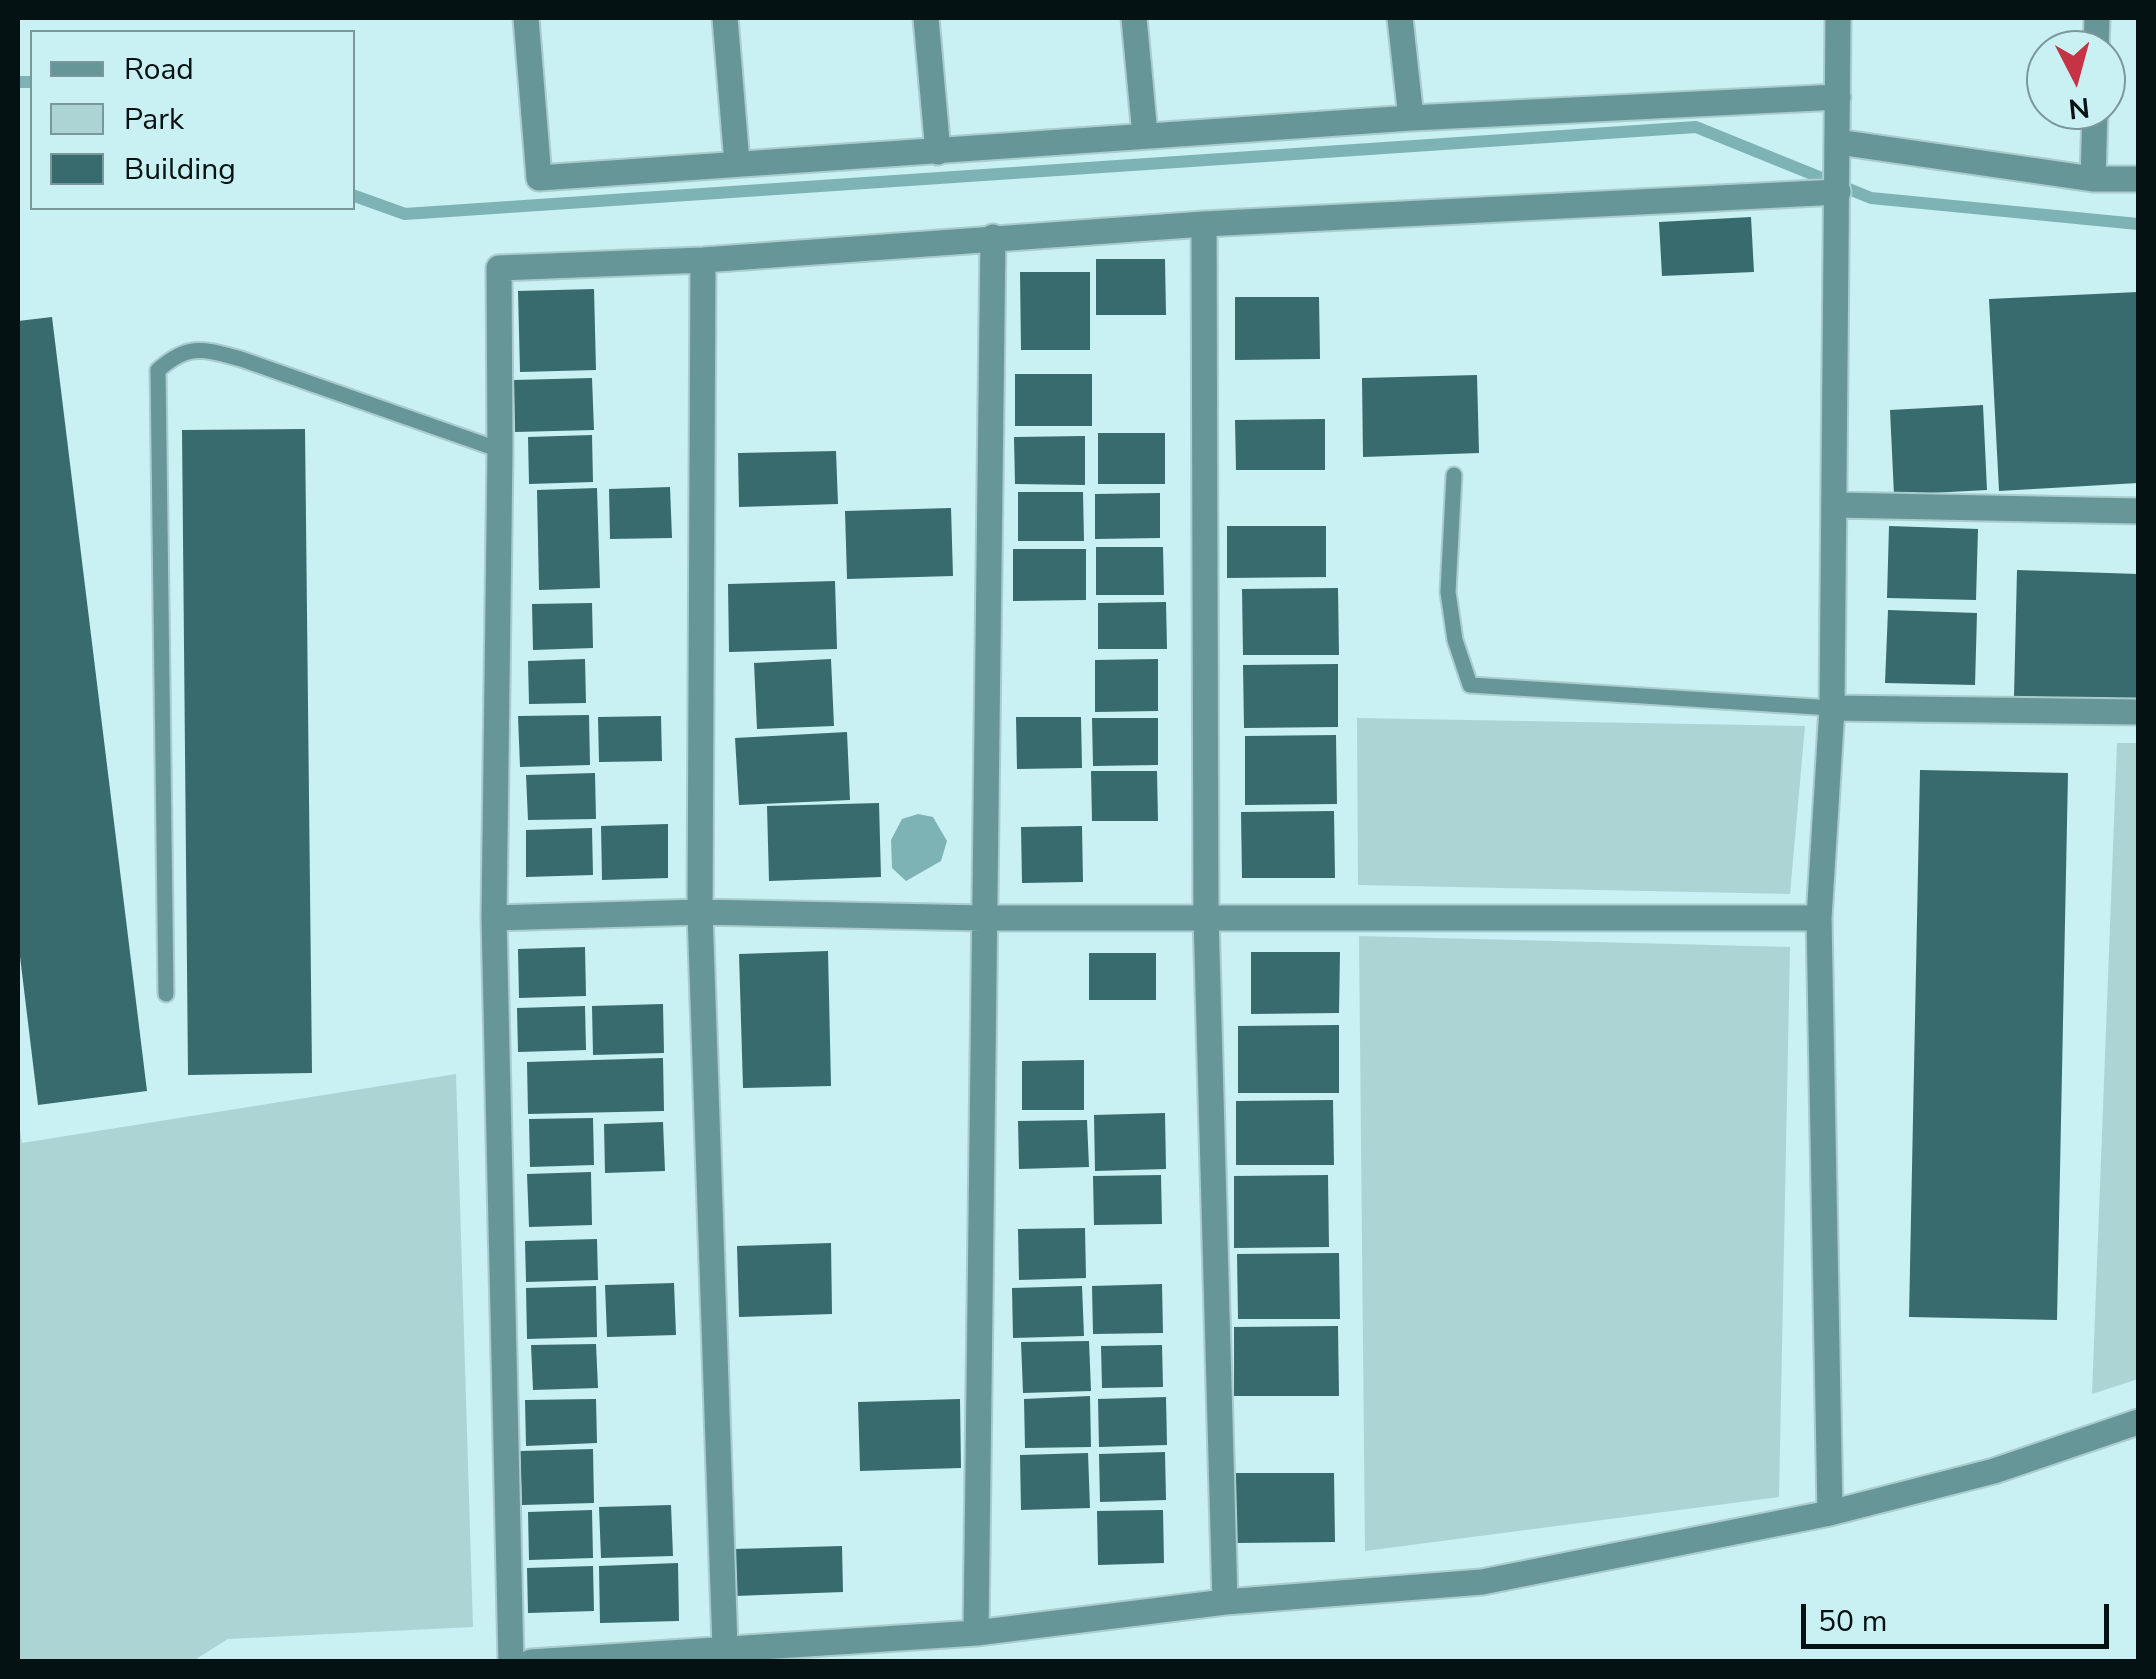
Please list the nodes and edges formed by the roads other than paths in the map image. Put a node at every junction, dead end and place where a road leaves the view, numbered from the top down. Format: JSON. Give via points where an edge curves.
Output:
{"nodes":[{"id":1,"x":526,"y":18,"type":"edge"},
{"id":2,"x":725,"y":18,"type":"edge"},
{"id":3,"x":926,"y":18,"type":"edge"},
{"id":4,"x":1134,"y":18,"type":"edge"},
{"id":5,"x":1400,"y":18,"type":"edge"},
{"id":6,"x":1838,"y":18,"type":"edge"},
{"id":7,"x":1838,"y":97,"type":"junction"},
{"id":8,"x":1411,"y":118,"type":"junction"},
{"id":9,"x":2094,"y":130,"type":"edge"},
{"id":10,"x":1146,"y":136,"type":"junction"},
{"id":11,"x":938,"y":152,"type":"junction"},
{"id":12,"x":737,"y":162,"type":"junction"},
{"id":13,"x":1838,"y":172,"type":"junction"},
{"id":14,"x":2093,"y":179,"type":"junction"},
{"id":15,"x":2138,"y":180,"type":"edge"},
{"id":16,"x":1204,"y":224,"type":"junction"},
{"id":17,"x":994,"y":237,"type":"junction"},
{"id":18,"x":702,"y":260,"type":"junction"},
{"id":19,"x":500,"y":450,"type":"junction"},
{"id":20,"x":1454,"y":474,"type":"dead end"},
{"id":21,"x":1835,"y":506,"type":"junction"},
{"id":22,"x":2138,"y":511,"type":"edge"},
{"id":23,"x":1832,"y":708,"type":"junction"},
{"id":24,"x":2138,"y":712,"type":"edge"},
{"id":25,"x":700,"y":912,"type":"junction"},
{"id":26,"x":1206,"y":916,"type":"junction"},
{"id":27,"x":494,"y":918,"type":"junction"},
{"id":28,"x":983,"y":918,"type":"junction"},
{"id":29,"x":1819,"y":918,"type":"junction"},
{"id":30,"x":166,"y":994,"type":"dead end"},
{"id":31,"x":2138,"y":1422,"type":"edge"},
{"id":32,"x":1830,"y":1513,"type":"junction"},
{"id":33,"x":1224,"y":1602,"type":"junction"},
{"id":34,"x":976,"y":1633,"type":"junction"},
{"id":35,"x":725,"y":1648,"type":"junction"},
{"id":36,"x":510,"y":1662,"type":"edge"},
{"id":37,"x":531,"y":1662,"type":"edge"}],
"edges":[{"from":1,"to":12,"type":"street","via":[[539,178]]},
{"from":2,"to":12,"type":"street"},
{"from":3,"to":11,"type":"street"},
{"from":4,"to":10,"type":"street"},
{"from":5,"to":8,"type":"street"},
{"from":6,"to":7,"type":"street"},
{"from":7,"to":8,"type":"street"},
{"from":7,"to":13,"type":"street"},
{"from":8,"to":10,"type":"street"},
{"from":9,"to":14,"type":"street"},
{"from":10,"to":11,"type":"street"},
{"from":11,"to":12,"type":"street"},
{"from":13,"to":14,"type":"street"},
{"from":13,"to":16,"type":"street"},
{"from":13,"to":21,"type":"street"},
{"from":14,"to":15,"type":"street"},
{"from":16,"to":17,"type":"street"},
{"from":16,"to":26,"type":"street"},
{"from":17,"to":18,"type":"street"},
{"from":17,"to":28,"type":"street"},
{"from":18,"to":19,"type":"street","via":[[498,268]]},
{"from":18,"to":25,"type":"street"},
{"from":19,"to":27,"type":"street"},
{"from":19,"to":30,"type":"lane","via":[[207,350],[177,353],[158,370]]},
{"from":20,"to":23,"type":"lane","via":[[1448,592],[1470,685]]},
{"from":21,"to":22,"type":"street"},
{"from":21,"to":23,"type":"street"},
{"from":23,"to":24,"type":"street"},
{"from":23,"to":29,"type":"street"},
{"from":25,"to":27,"type":"street"},
{"from":25,"to":28,"type":"street"},
{"from":25,"to":35,"type":"street"},
{"from":26,"to":28,"type":"street"},
{"from":26,"to":29,"type":"street"},
{"from":26,"to":33,"type":"street"},
{"from":27,"to":36,"type":"street"},
{"from":28,"to":34,"type":"street"},
{"from":29,"to":32,"type":"street"},
{"from":31,"to":32,"type":"street","via":[[1994,1471]]},
{"from":32,"to":33,"type":"street","via":[[1482,1582]]},
{"from":33,"to":34,"type":"street"},
{"from":34,"to":35,"type":"street"},
{"from":35,"to":37,"type":"street"}]}
